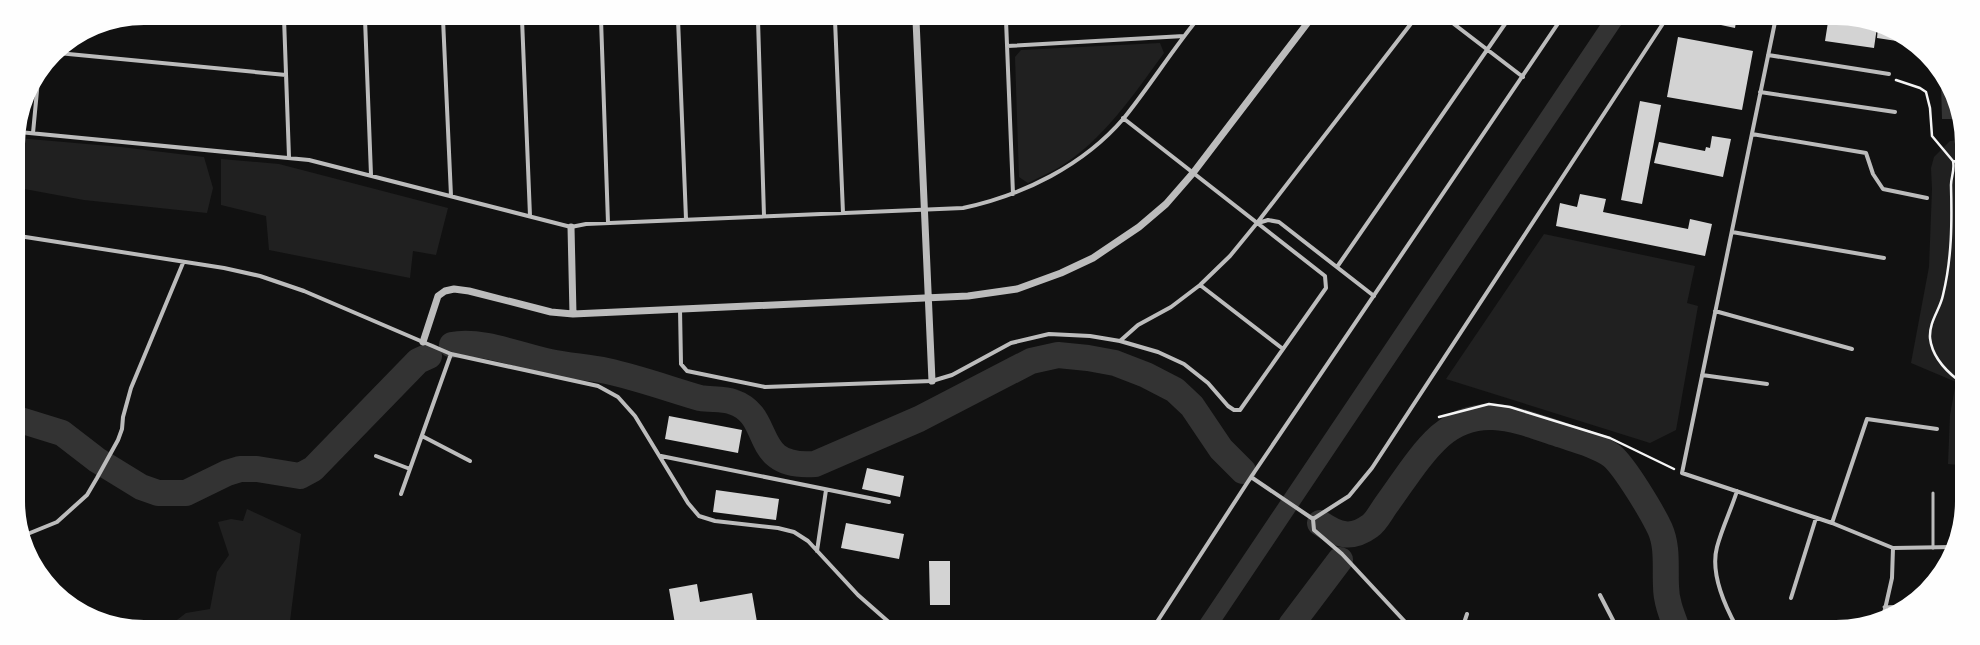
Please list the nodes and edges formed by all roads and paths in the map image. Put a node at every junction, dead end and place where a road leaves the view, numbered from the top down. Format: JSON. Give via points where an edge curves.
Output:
{"nodes":[{"id":1,"x":284,"y":25,"type":"edge"},
{"id":2,"x":365,"y":25,"type":"edge"},
{"id":3,"x":443,"y":25,"type":"edge"},
{"id":4,"x":522,"y":25,"type":"edge"},
{"id":5,"x":601,"y":25,"type":"edge"},
{"id":6,"x":678,"y":25,"type":"edge"},
{"id":7,"x":758,"y":25,"type":"edge"},
{"id":8,"x":835,"y":25,"type":"edge"},
{"id":9,"x":916,"y":25,"type":"edge"},
{"id":10,"x":1006,"y":25,"type":"edge"},
{"id":11,"x":1193,"y":25,"type":"edge"},
{"id":12,"x":1306,"y":25,"type":"edge"},
{"id":13,"x":1410,"y":25,"type":"edge"},
{"id":14,"x":1455,"y":25,"type":"edge"},
{"id":15,"x":1504,"y":25,"type":"edge"},
{"id":16,"x":1557,"y":25,"type":"edge"},
{"id":17,"x":1662,"y":25,"type":"edge"},
{"id":18,"x":1774,"y":25,"type":"edge"},
{"id":19,"x":1184,"y":36,"type":"junction"},
{"id":20,"x":1007,"y":46,"type":"junction"},
{"id":21,"x":1488,"y":50,"type":"junction"},
{"id":22,"x":67,"y":54,"type":"edge"},
{"id":23,"x":1768,"y":55,"type":"junction"},
{"id":24,"x":1889,"y":74,"type":"joint"},
{"id":25,"x":286,"y":75,"type":"junction"},
{"id":26,"x":1523,"y":77,"type":"junction"},
{"id":27,"x":37,"y":91,"type":"edge"},
{"id":28,"x":1760,"y":92,"type":"junction"},
{"id":29,"x":1895,"y":112,"type":"dead end"},
{"id":30,"x":1123,"y":118,"type":"junction"},
{"id":31,"x":25,"y":132,"type":"edge"},
{"id":32,"x":33,"y":133,"type":"junction"},
{"id":33,"x":1752,"y":134,"type":"junction"},
{"id":34,"x":289,"y":157,"type":"junction"},
{"id":35,"x":1953,"y":161,"type":"joint"},
{"id":36,"x":1193,"y":173,"type":"junction"},
{"id":37,"x":371,"y":175,"type":"junction"},
{"id":38,"x":1013,"y":194,"type":"junction"},
{"id":39,"x":451,"y":196,"type":"junction"},
{"id":40,"x":1927,"y":198,"type":"dead end"},
{"id":41,"x":925,"y":210,"type":"junction"},
{"id":42,"x":843,"y":213,"type":"junction"},
{"id":43,"x":530,"y":216,"type":"junction"},
{"id":44,"x":764,"y":216,"type":"junction"},
{"id":45,"x":686,"y":219,"type":"junction"},
{"id":46,"x":608,"y":223,"type":"junction"},
{"id":47,"x":1257,"y":224,"type":"junction"},
{"id":48,"x":571,"y":227,"type":"junction"},
{"id":49,"x":1732,"y":232,"type":"junction"},
{"id":50,"x":25,"y":237,"type":"edge"},
{"id":51,"x":1884,"y":258,"type":"dead end"},
{"id":52,"x":183,"y":263,"type":"junction"},
{"id":53,"x":1338,"y":267,"type":"junction"},
{"id":54,"x":1200,"y":285,"type":"junction"},
{"id":55,"x":1374,"y":296,"type":"junction"},
{"id":56,"x":928,"y":299,"type":"junction"},
{"id":57,"x":680,"y":310,"type":"junction"},
{"id":58,"x":1716,"y":311,"type":"junction"},
{"id":59,"x":573,"y":314,"type":"junction"},
{"id":60,"x":1120,"y":341,"type":"junction"},
{"id":61,"x":423,"y":342,"type":"junction"},
{"id":62,"x":1283,"y":348,"type":"junction"},
{"id":63,"x":1852,"y":349,"type":"dead end"},
{"id":64,"x":451,"y":354,"type":"junction"},
{"id":65,"x":1702,"y":375,"type":"junction"},
{"id":66,"x":1955,"y":377,"type":"edge"},
{"id":67,"x":932,"y":381,"type":"junction"},
{"id":68,"x":1767,"y":384,"type":"dead end"},
{"id":69,"x":1439,"y":417,"type":"dead end"},
{"id":70,"x":1937,"y":429,"type":"dead end"},
{"id":71,"x":422,"y":436,"type":"junction"},
{"id":72,"x":376,"y":456,"type":"dead end"},
{"id":73,"x":660,"y":456,"type":"junction"},
{"id":74,"x":470,"y":461,"type":"dead end"},
{"id":75,"x":410,"y":469,"type":"junction"},
{"id":76,"x":1682,"y":473,"type":"junction"},
{"id":77,"x":1251,"y":477,"type":"junction"},
{"id":78,"x":826,"y":490,"type":"junction"},
{"id":79,"x":1737,"y":491,"type":"junction"},
{"id":80,"x":1933,"y":493,"type":"dead end"},
{"id":81,"x":401,"y":494,"type":"dead end"},
{"id":82,"x":888,"y":502,"type":"dead end"},
{"id":83,"x":1816,"y":518,"type":"junction"},
{"id":84,"x":1313,"y":519,"type":"junction"},
{"id":85,"x":1832,"y":523,"type":"junction"},
{"id":86,"x":29,"y":533,"type":"edge"},
{"id":87,"x":1946,"y":547,"type":"edge"},
{"id":88,"x":1893,"y":548,"type":"junction"},
{"id":89,"x":1932,"y":548,"type":"junction"},
{"id":90,"x":818,"y":551,"type":"junction"},
{"id":91,"x":1600,"y":595,"type":"dead end"},
{"id":92,"x":1791,"y":598,"type":"dead end"},
{"id":93,"x":1884,"y":607,"type":"junction"},
{"id":94,"x":1891,"y":607,"type":"edge"},
{"id":95,"x":1884,"y":610,"type":"edge"},
{"id":96,"x":1467,"y":614,"type":"dead end"},
{"id":97,"x":886,"y":620,"type":"edge"},
{"id":98,"x":1158,"y":620,"type":"edge"},
{"id":99,"x":1403,"y":620,"type":"edge"},
{"id":100,"x":1465,"y":620,"type":"edge"},
{"id":101,"x":1613,"y":620,"type":"edge"},
{"id":102,"x":1733,"y":620,"type":"edge"}],
"edges":[{"from":1,"to":25,"type":"street"},
{"from":2,"to":37,"type":"street"},
{"from":3,"to":39,"type":"street"},
{"from":4,"to":43,"type":"street"},
{"from":5,"to":46,"type":"street"},
{"from":6,"to":45,"type":"street"},
{"from":7,"to":44,"type":"street"},
{"from":8,"to":42,"type":"street"},
{"from":9,"to":41,"type":"street"},
{"from":10,"to":20,"type":"street"},
{"from":11,"to":19,"type":"street"},
{"from":12,"to":36,"type":"street"},
{"from":13,"to":47,"type":"street"},
{"from":14,"to":21,"type":"street"},
{"from":15,"to":21,"type":"street"},
{"from":16,"to":26,"type":"street"},
{"from":17,"to":84,"type":"street","via":[[1372,468],[1349,496]]},
{"from":18,"to":23,"type":"street"},
{"from":19,"to":20,"type":"street"},
{"from":19,"to":30,"type":"street"},
{"from":20,"to":38,"type":"street"},
{"from":21,"to":26,"type":"street"},
{"from":21,"to":53,"type":"street"},
{"from":22,"to":25,"type":"street"},
{"from":23,"to":24,"type":"street"},
{"from":23,"to":28,"type":"street"},
{"from":24,"to":35,"type":"path","via":[[1898,82],[1926,92],[1932,136]]},
{"from":25,"to":34,"type":"street"},
{"from":26,"to":55,"type":"street"},
{"from":27,"to":32,"type":"street"},
{"from":28,"to":29,"type":"street"},
{"from":28,"to":33,"type":"street"},
{"from":30,"to":36,"type":"street"},
{"from":30,"to":38,"type":"street","via":[[1084,156],[1053,175]]},
{"from":31,"to":32,"type":"street"},
{"from":32,"to":34,"type":"street"},
{"from":33,"to":40,"type":"street","via":[[1866,153],[1873,174],[1883,189]]},
{"from":33,"to":49,"type":"street"},
{"from":34,"to":37,"type":"street"},
{"from":35,"to":66,"type":"path","via":[[1952,230],[1948,272],[1943,297],[1931,323],[1930,338],[1934,353]]},
{"from":36,"to":47,"type":"street"},
{"from":36,"to":56,"type":"street","via":[[1166,204],[1145,222],[1093,258],[1018,289]]},
{"from":37,"to":39,"type":"street"},
{"from":38,"to":41,"type":"street","via":[[963,208]]},
{"from":39,"to":43,"type":"street"},
{"from":41,"to":42,"type":"street"},
{"from":41,"to":56,"type":"street"},
{"from":42,"to":44,"type":"street"},
{"from":43,"to":48,"type":"street"},
{"from":44,"to":45,"type":"street"},
{"from":45,"to":46,"type":"street"},
{"from":46,"to":48,"type":"street"},
{"from":47,"to":53,"type":"street","via":[[1268,220],[1279,222]]},
{"from":47,"to":54,"type":"street","via":[[1230,256]]},
{"from":47,"to":62,"type":"street","via":[[1325,276],[1326,288]]},
{"from":48,"to":59,"type":"street"},
{"from":49,"to":51,"type":"street"},
{"from":49,"to":58,"type":"street"},
{"from":50,"to":52,"type":"street"},
{"from":52,"to":61,"type":"street","via":[[260,276],[304,291]]},
{"from":52,"to":86,"type":"street","via":[[131,388],[122,428],[97,478],[87,495],[57,522]]},
{"from":53,"to":55,"type":"street"},
{"from":54,"to":60,"type":"street","via":[[1171,307],[1138,325]]},
{"from":54,"to":62,"type":"street"},
{"from":55,"to":77,"type":"street"},
{"from":56,"to":57,"type":"street"},
{"from":56,"to":67,"type":"street"},
{"from":57,"to":59,"type":"street"},
{"from":57,"to":67,"type":"street","via":[[681,364],[687,371],[765,387]]},
{"from":58,"to":63,"type":"street"},
{"from":58,"to":65,"type":"street"},
{"from":59,"to":61,"type":"street","via":[[551,312],[454,289],[438,296]]},
{"from":60,"to":62,"type":"street","via":[[1158,352],[1184,364],[1234,410],[1240,410]]},
{"from":60,"to":67,"type":"street","via":[[1090,336],[1049,334],[1010,343],[952,375]]},
{"from":61,"to":64,"type":"street"},
{"from":64,"to":71,"type":"street"},
{"from":64,"to":73,"type":"street","via":[[598,386],[618,397],[635,416]]},
{"from":65,"to":68,"type":"street"},
{"from":65,"to":76,"type":"street"},
{"from":69,"to":76,"type":"path","via":[[1490,404],[1510,407],[1610,438]]},
{"from":70,"to":85,"type":"street","via":[[1867,419]]},
{"from":71,"to":74,"type":"street"},
{"from":71,"to":75,"type":"street"},
{"from":72,"to":75,"type":"street"},
{"from":73,"to":78,"type":"street"},
{"from":73,"to":90,"type":"street","via":[[688,503],[699,516],[715,521],[794,532],[808,540]]},
{"from":75,"to":81,"type":"street"},
{"from":76,"to":79,"type":"street"},
{"from":77,"to":84,"type":"street"},
{"from":77,"to":98,"type":"street"},
{"from":78,"to":82,"type":"street"},
{"from":78,"to":90,"type":"street"},
{"from":79,"to":83,"type":"street"},
{"from":79,"to":102,"type":"street","via":[[1717,548],[1716,573]]},
{"from":80,"to":89,"type":"lane"},
{"from":83,"to":85,"type":"street"},
{"from":83,"to":92,"type":"street"},
{"from":84,"to":99,"type":"street","via":[[1314,530],[1342,554]]},
{"from":85,"to":88,"type":"street"},
{"from":87,"to":89,"type":"street"},
{"from":88,"to":89,"type":"street"},
{"from":88,"to":93,"type":"street","via":[[1892,578]]},
{"from":90,"to":97,"type":"street","via":[[858,595]]},
{"from":91,"to":101,"type":"street"},
{"from":93,"to":94,"type":"lane"},
{"from":93,"to":95,"type":"street"},
{"from":96,"to":100,"type":"street"}]}
